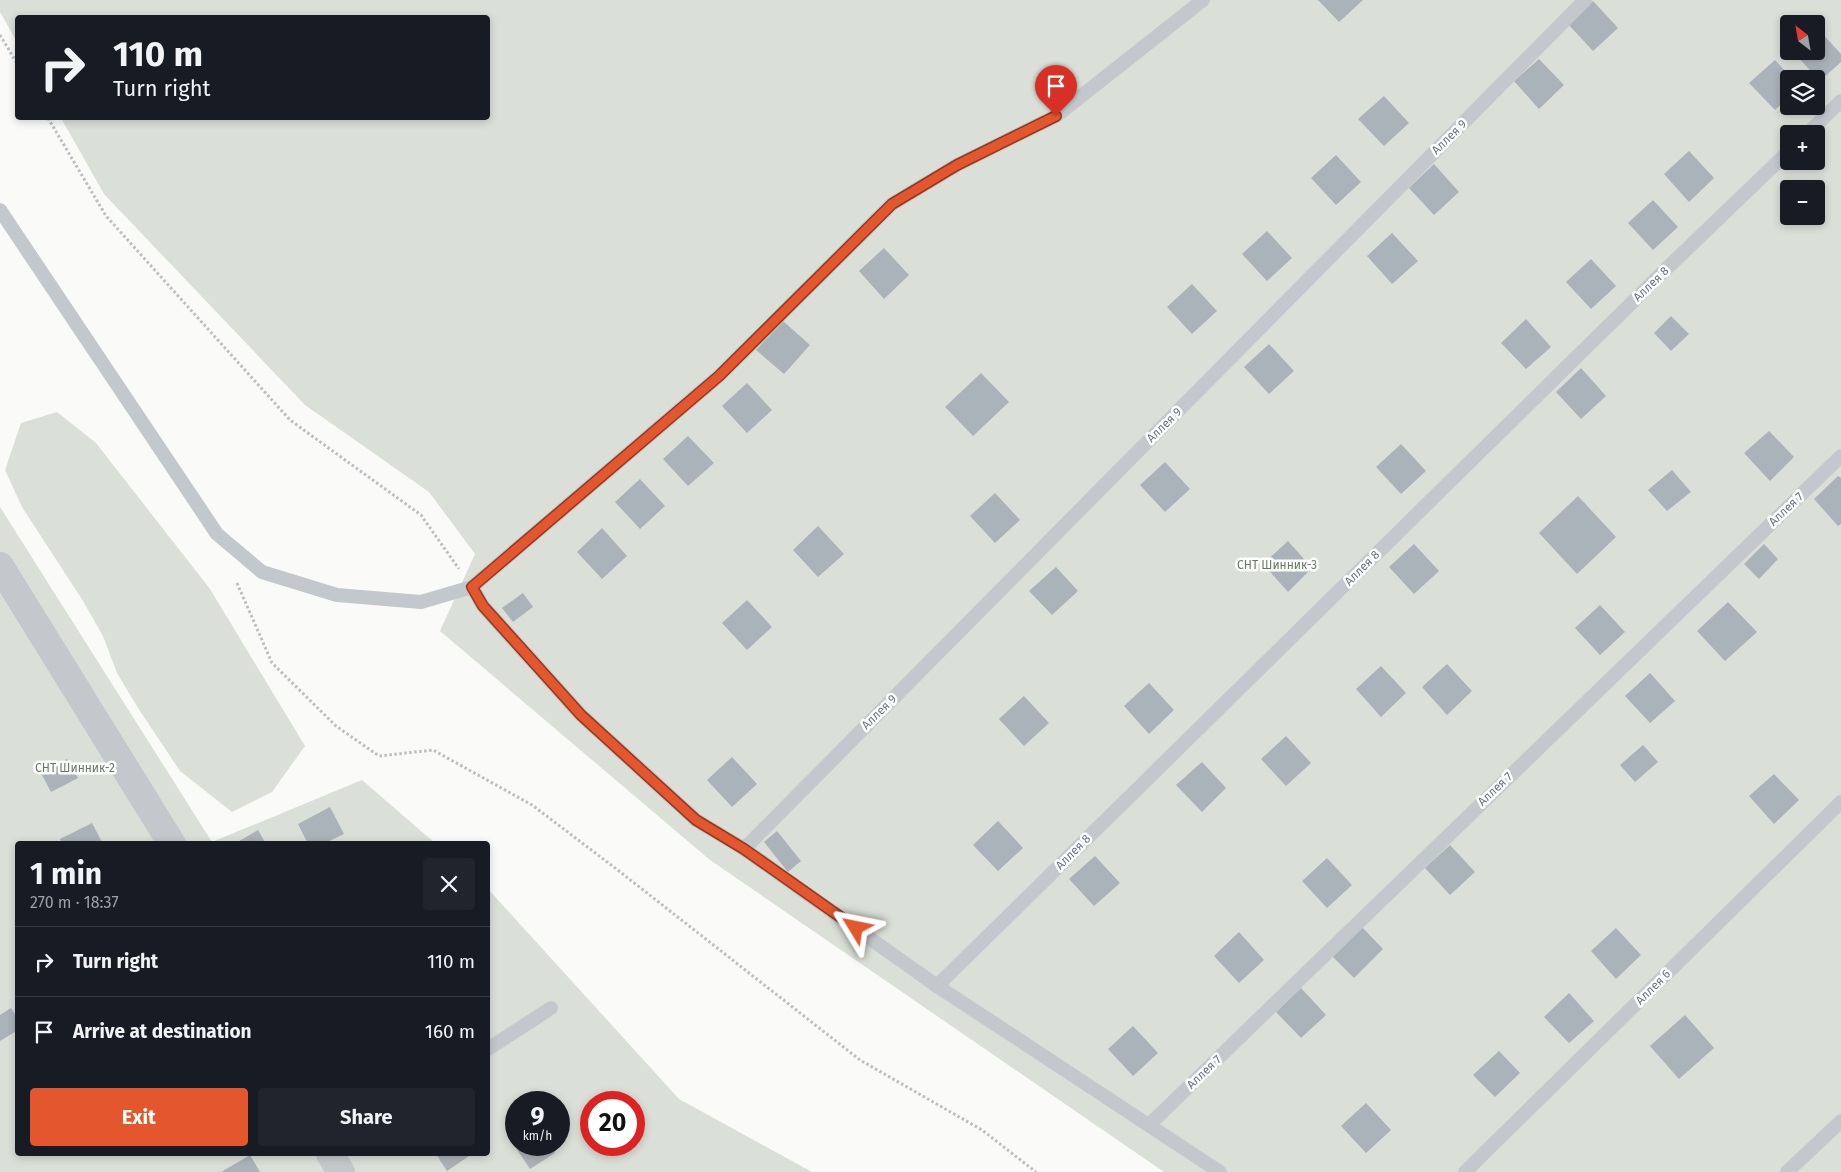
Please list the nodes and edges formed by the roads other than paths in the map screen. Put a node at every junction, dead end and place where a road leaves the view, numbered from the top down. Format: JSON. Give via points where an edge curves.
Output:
{"nodes":[{"id":1,"x":1203,"y":0,"type":"edge"},
{"id":2,"x":1585,"y":0,"type":"edge"},
{"id":3,"x":1841,"y":101,"type":"edge"},
{"id":4,"x":1816,"y":125,"type":"edge"},
{"id":5,"x":1780,"y":160,"type":"edge"},
{"id":6,"x":0,"y":210,"type":"edge"},
{"id":7,"x":1841,"y":456,"type":"edge"},
{"id":8,"x":0,"y":566,"type":"edge"},
{"id":9,"x":472,"y":587,"type":"junction"},
{"id":10,"x":1841,"y":802,"type":"edge"},
{"id":11,"x":170,"y":841,"type":"edge"},
{"id":12,"x":744,"y":849,"type":"junction"},
{"id":13,"x":937,"y":986,"type":"junction"},
{"id":14,"x":551,"y":1008,"type":"dead end"},
{"id":15,"x":490,"y":1048,"type":"edge"},
{"id":16,"x":1841,"y":1121,"type":"edge"},
{"id":17,"x":1150,"y":1124,"type":"junction"},
{"id":18,"x":331,"y":1156,"type":"edge"},
{"id":19,"x":341,"y":1172,"type":"edge"},
{"id":20,"x":1220,"y":1172,"type":"edge"},
{"id":21,"x":1465,"y":1172,"type":"edge"},
{"id":22,"x":1787,"y":1172,"type":"edge"}],
"edges":[{"from":1,"to":9,"type":"lane","via":[[1056,116],[957,165],[892,204],[719,376]]},
{"from":2,"to":12,"type":"lane","name":"Аллея 9"},
{"from":3,"to":4,"type":"lane"},
{"from":5,"to":13,"type":"lane","name":"Аллея 8"},
{"from":6,"to":9,"type":"lane","via":[[217,534],[262,572],[337,595],[421,602]]},
{"from":7,"to":17,"type":"lane","name":"Аллея 7"},
{"from":8,"to":11,"type":"street"},
{"from":9,"to":12,"type":"lane","via":[[483,606],[581,715],[696,820]]},
{"from":10,"to":21,"type":"lane","name":"Аллея 6"},
{"from":12,"to":13,"type":"lane"},
{"from":13,"to":17,"type":"lane"},
{"from":14,"to":15,"type":"lane"},
{"from":16,"to":22,"type":"lane"},
{"from":17,"to":20,"type":"lane"},
{"from":18,"to":19,"type":"street"}]}
